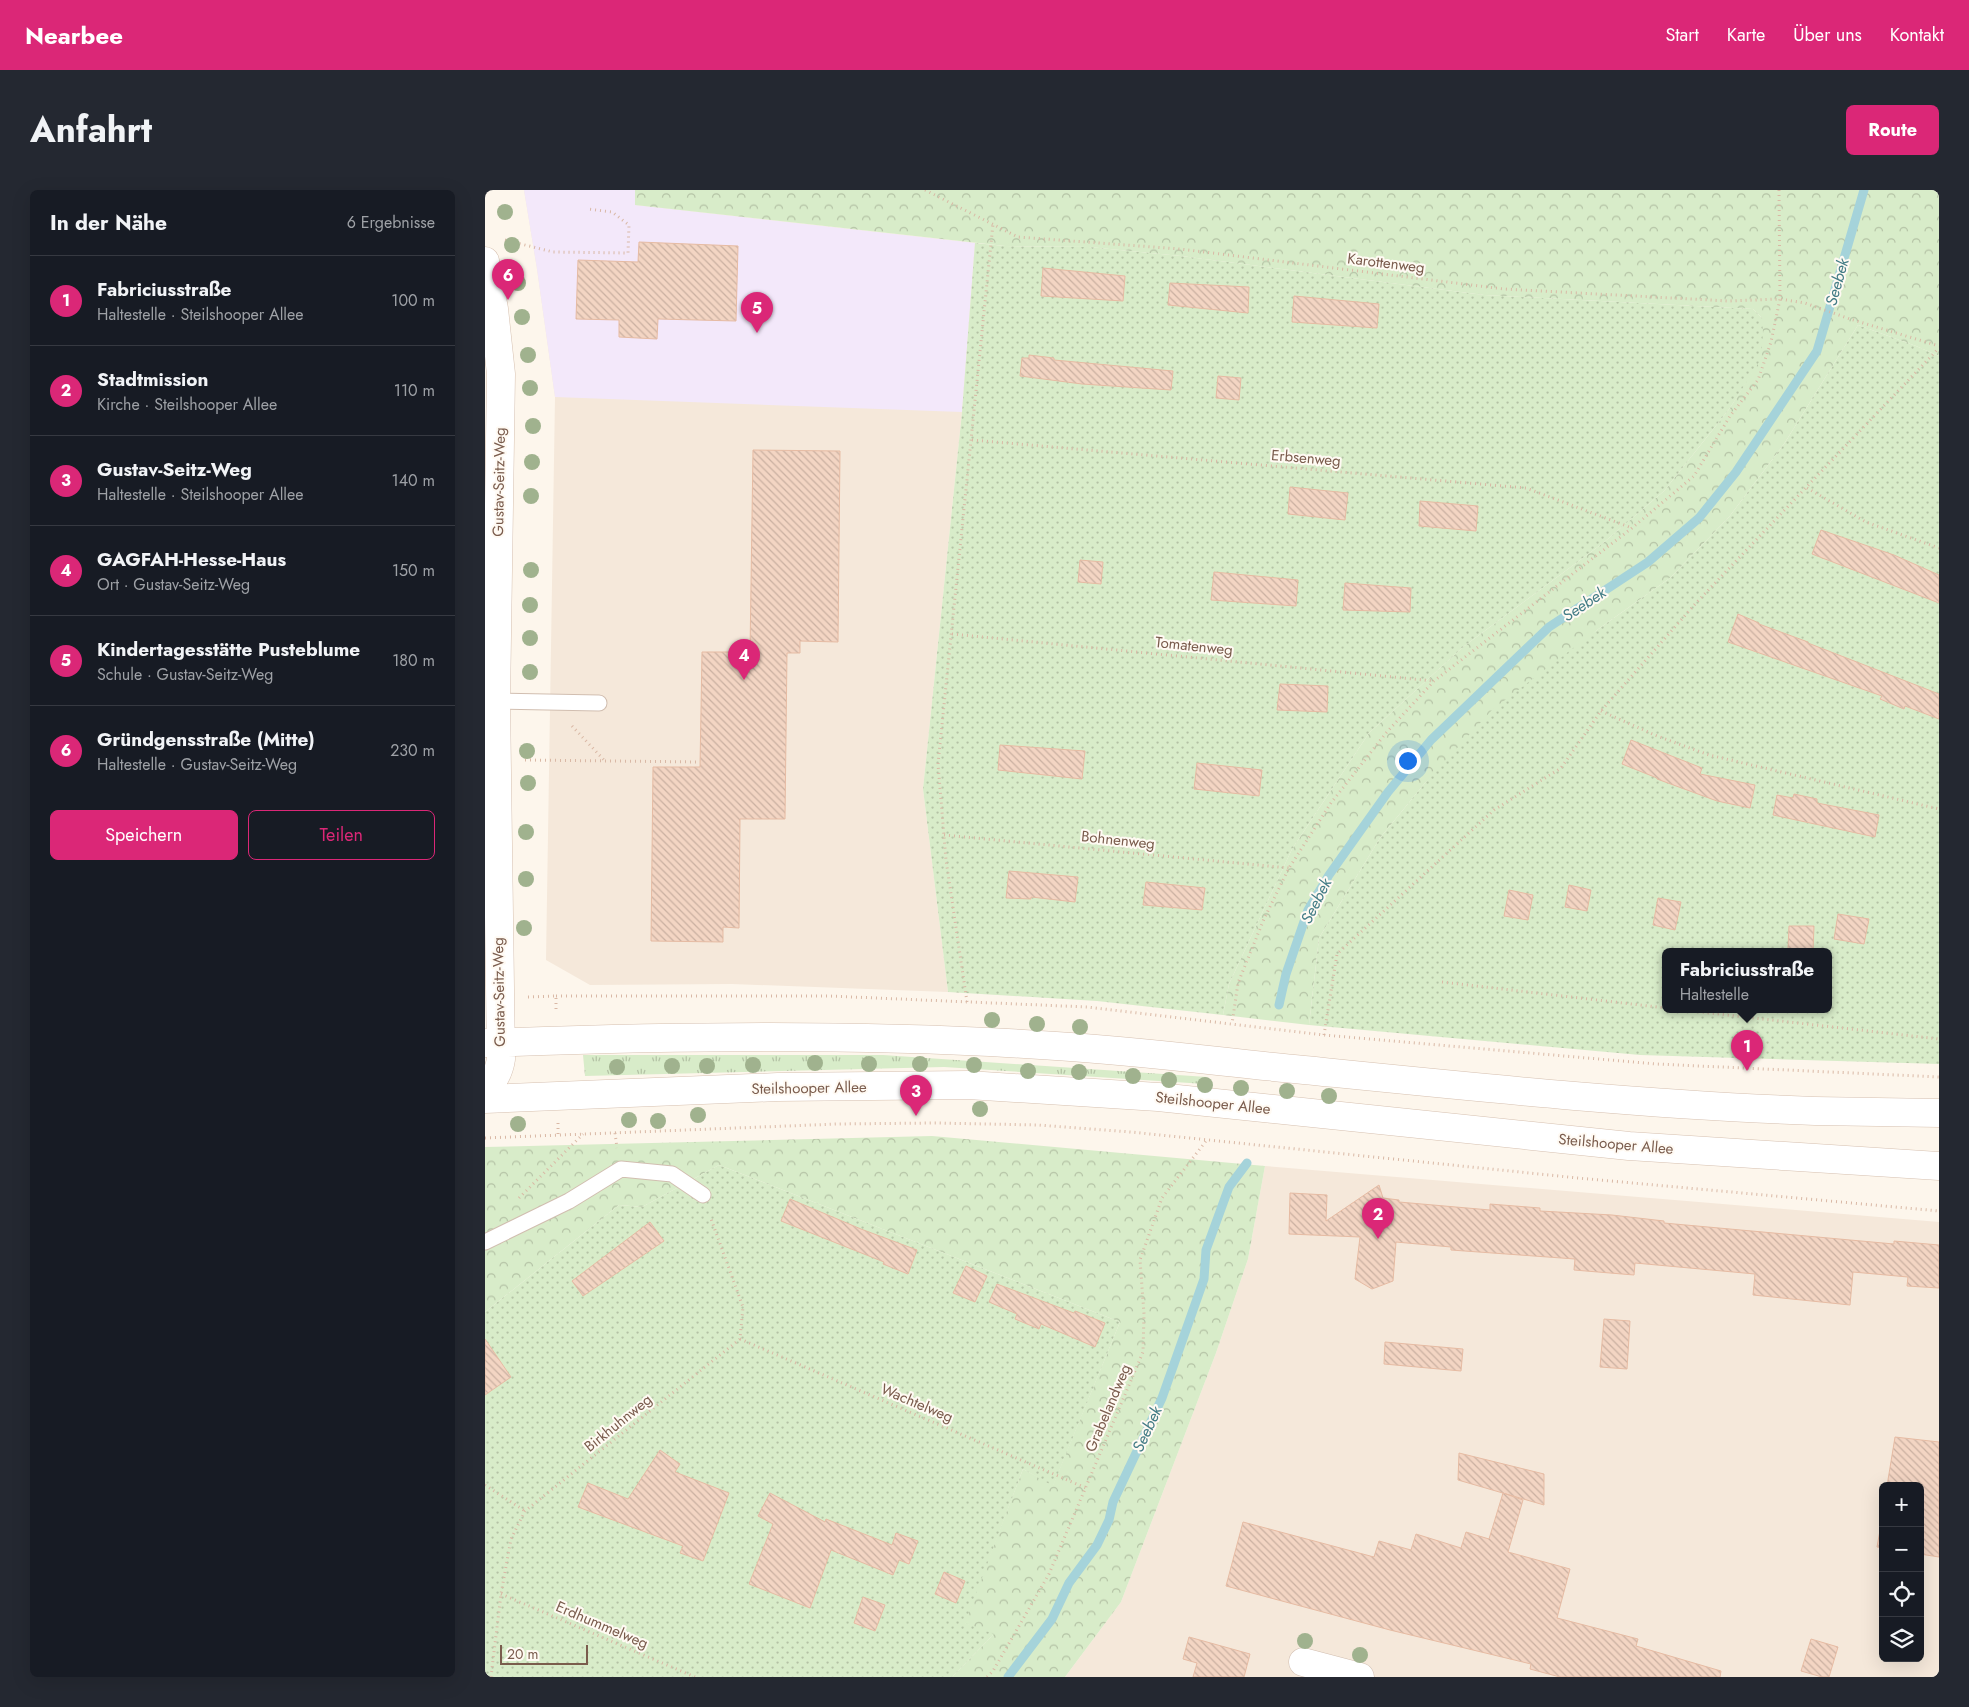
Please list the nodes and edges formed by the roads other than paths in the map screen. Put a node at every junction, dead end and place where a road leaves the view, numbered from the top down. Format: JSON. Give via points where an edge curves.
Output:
{"nodes":[{"id":1,"x":485,"y":261,"type":"edge"},
{"id":2,"x":491,"y":613,"type":"edge"},
{"id":3,"x":496,"y":701,"type":"junction"},
{"id":4,"x":599,"y":703,"type":"dead end"},
{"id":5,"x":493,"y":1042,"type":"edge"},
{"id":6,"x":485,"y":1090,"type":"edge"},
{"id":7,"x":485,"y":1099,"type":"edge"},
{"id":8,"x":1939,"y":1113,"type":"edge"},
{"id":9,"x":1939,"y":1166,"type":"edge"},
{"id":10,"x":703,"y":1195,"type":"road end"},
{"id":11,"x":485,"y":1242,"type":"edge"},
{"id":12,"x":1303,"y":1662,"type":"dead end"},
{"id":13,"x":1360,"y":1677,"type":"edge"}],
"edges":[{"from":1,"to":2,"type":"main road","name":"Gustav-Seitz-Weg","via":[[501,374]]},
{"from":2,"to":3,"type":"main road","name":"Gustav-Seitz-Weg"},
{"from":3,"to":4,"type":"lane"},
{"from":3,"to":5,"type":"main road","name":"Gustav-Seitz-Weg"},
{"from":5,"to":6,"type":"main road","name":"Gustav-Seitz-Weg","via":[[499,1069]]},
{"from":5,"to":8,"type":"main road","via":[[750,1037],[1075,1047],[1592,1097],[1814,1111]]},
{"from":7,"to":9,"type":"main road","name":"Steilshooper Allee","via":[[778,1088],[968,1085],[1158,1097],[1629,1146]]},
{"from":10,"to":11,"type":"lane","via":[[672,1174],[621,1168],[569,1201]]},
{"from":12,"to":13,"type":"main road"}]}
